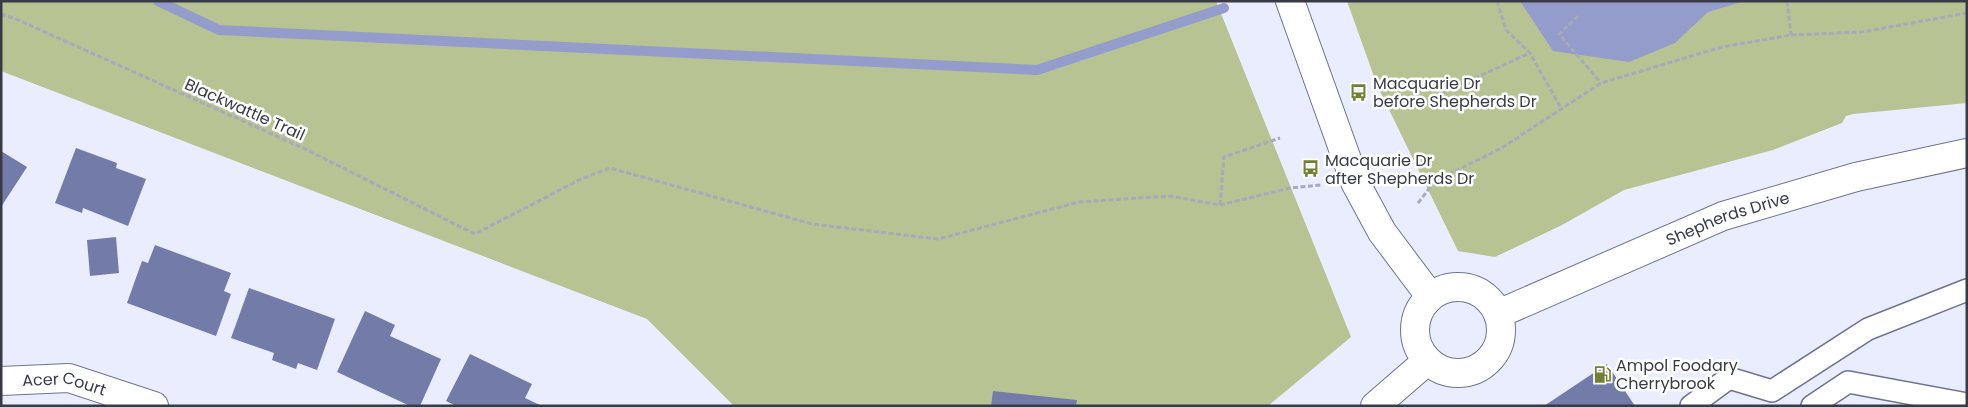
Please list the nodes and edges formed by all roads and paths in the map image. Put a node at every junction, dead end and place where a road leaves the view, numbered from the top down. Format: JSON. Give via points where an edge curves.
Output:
{"nodes":[{"id":1,"x":1290,"y":1,"type":"edge"},
{"id":2,"x":1496,"y":1,"type":"edge"},
{"id":3,"x":1787,"y":1,"type":"edge"},
{"id":4,"x":1967,"y":13,"type":"edge"},
{"id":5,"x":1,"y":14,"type":"edge"},
{"id":6,"x":1578,"y":16,"type":"dead end"},
{"id":7,"x":1791,"y":35,"type":"junction"},
{"id":8,"x":1530,"y":53,"type":"junction"},
{"id":9,"x":1601,"y":83,"type":"junction"},
{"id":10,"x":1427,"y":100,"type":"dead end"},
{"id":11,"x":1562,"y":110,"type":"junction"},
{"id":12,"x":1280,"y":138,"type":"dead end"},
{"id":13,"x":1967,"y":153,"type":"edge"},
{"id":14,"x":1435,"y":181,"type":"junction"},
{"id":15,"x":1355,"y":182,"type":"junction"},
{"id":16,"x":1418,"y":203,"type":"dead end"},
{"id":17,"x":1220,"y":205,"type":"junction"},
{"id":18,"x":1967,"y":290,"type":"edge"},
{"id":19,"x":1430,"y":296,"type":"junction"},
{"id":20,"x":1498,"y":314,"type":"junction"},
{"id":21,"x":1427,"y":361,"type":"junction"},
{"id":22,"x":1,"y":381,"type":"edge"},
{"id":23,"x":1771,"y":398,"type":"edge"},
{"id":24,"x":1967,"y":404,"type":"edge"},
{"id":25,"x":154,"y":406,"type":"edge"},
{"id":26,"x":1374,"y":406,"type":"edge"},
{"id":27,"x":1691,"y":406,"type":"edge"},
{"id":28,"x":1812,"y":406,"type":"edge"}],
"edges":[{"from":1,"to":15,"type":"main road"},
{"from":2,"to":8,"type":"path","via":[[1506,30]]},
{"from":3,"to":7,"type":"path"},
{"from":4,"to":7,"type":"path","via":[[1862,32]]},
{"from":5,"to":17,"type":"path","name":"Blackwattle Trail","via":[[305,149],[475,234],[579,180],[610,168],[812,224],[938,239],[1079,202],[1170,196]]},
{"from":6,"to":9,"type":"path","via":[[1559,34]]},
{"from":7,"to":9,"type":"path","via":[[1722,47]]},
{"from":8,"to":10,"type":"path"},
{"from":8,"to":11,"type":"path"},
{"from":9,"to":11,"type":"path"},
{"from":11,"to":14,"type":"path","via":[[1500,149]]},
{"from":12,"to":17,"type":"path","via":[[1224,158]]},
{"from":13,"to":20,"type":"main road","name":"Shepherds Drive","via":[[1856,177],[1723,216]]},
{"from":14,"to":15,"type":"path"},
{"from":14,"to":16,"type":"path"},
{"from":15,"to":17,"type":"path","via":[[1290,188]]},
{"from":15,"to":19,"type":"main road","via":[[1382,232]]},
{"from":18,"to":23,"type":"lane","via":[[1868,329]]},
{"from":19,"to":20,"type":"main road","via":[[1463,287],[1484,296]]},
{"from":19,"to":21,"type":"main road","via":[[1415,323],[1419,350]]},
{"from":20,"to":21,"type":"main road","via":[[1501,328],[1499,343],[1493,356],[1482,366],[1454,373],[1440,370]]},
{"from":21,"to":26,"type":"main road"},
{"from":22,"to":25,"type":"main road","name":"Acer Court","via":[[69,378]]},
{"from":23,"to":27,"type":"lane","via":[[1729,378]]},
{"from":24,"to":28,"type":"lane","via":[[1848,382]]}]}
